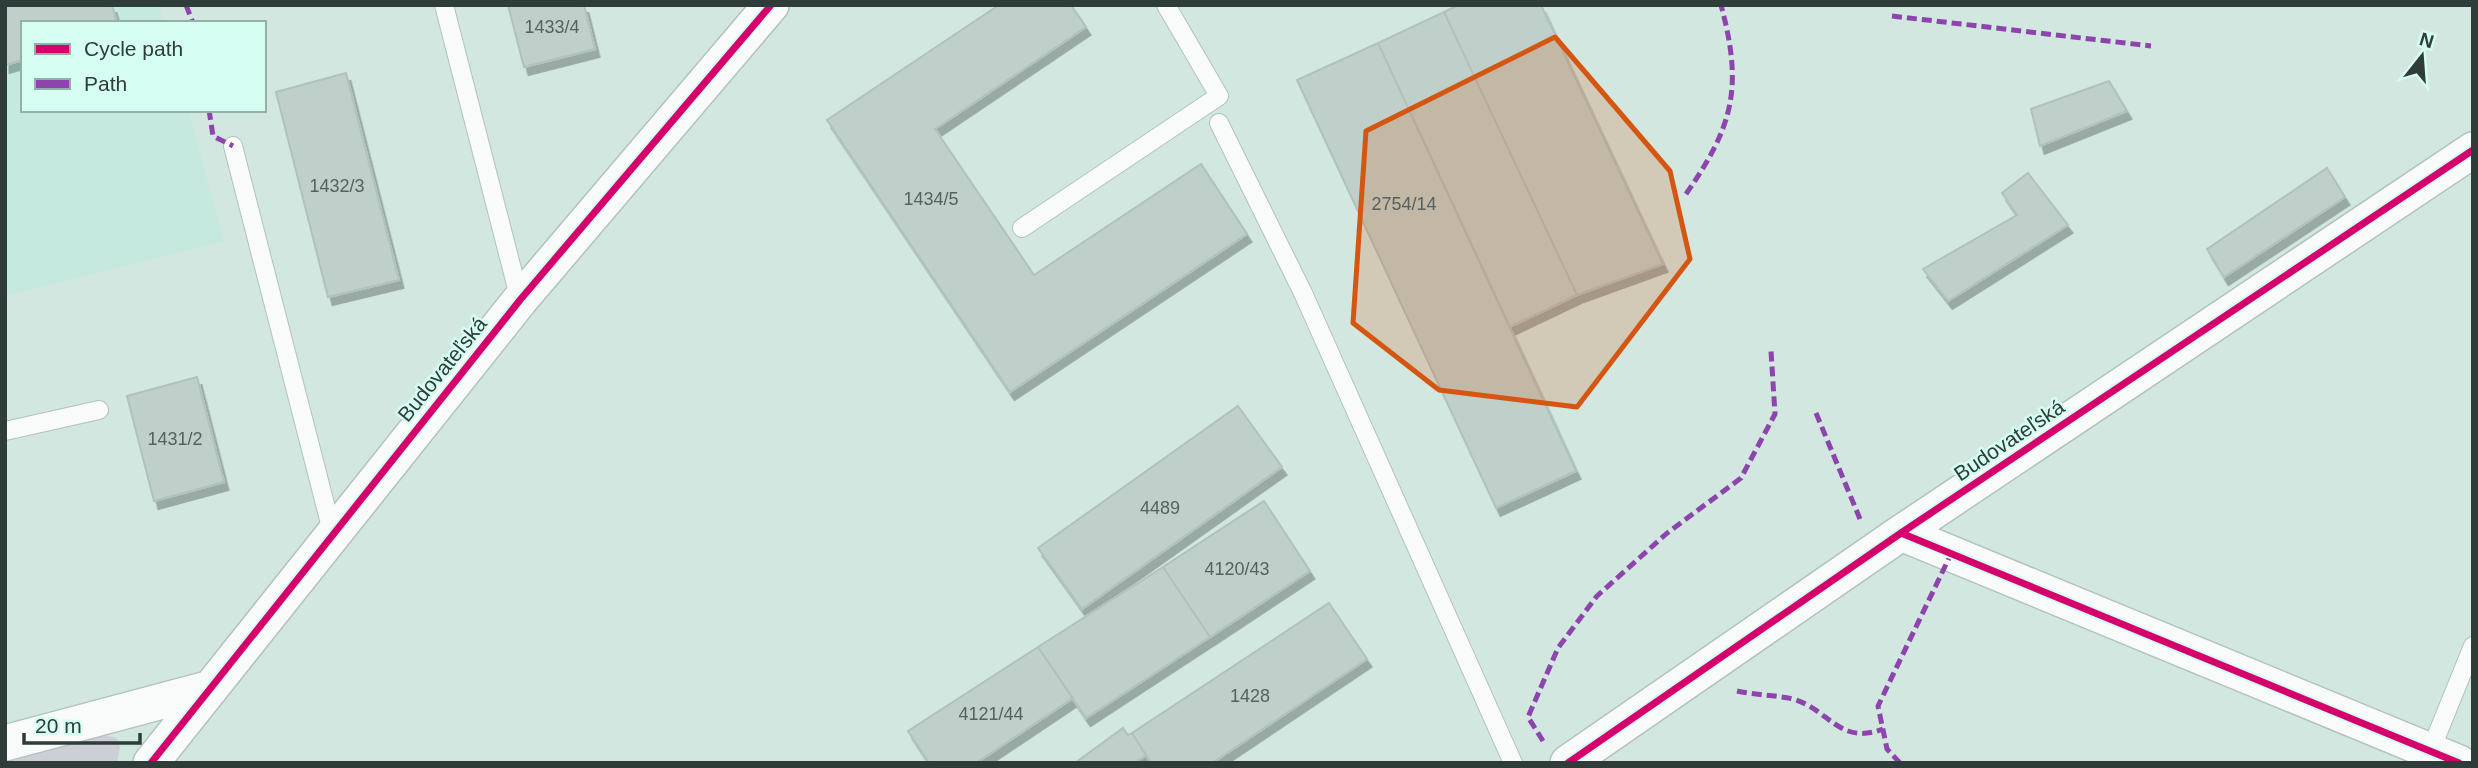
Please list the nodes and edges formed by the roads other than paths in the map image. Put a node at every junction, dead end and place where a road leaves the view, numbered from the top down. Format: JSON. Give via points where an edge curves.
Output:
{"nodes":[{"id":1,"x":444,"y":5,"type":"edge"},
{"id":2,"x":771,"y":5,"type":"edge"},
{"id":3,"x":1166,"y":5,"type":"edge"},
{"id":4,"x":1219,"y":123,"type":"dead end"},
{"id":5,"x":233,"y":146,"type":"dead end"},
{"id":6,"x":2473,"y":150,"type":"edge"},
{"id":7,"x":1021,"y":228,"type":"dead end"},
{"id":8,"x":520,"y":300,"type":"junction"},
{"id":9,"x":99,"y":410,"type":"dead end"},
{"id":10,"x":5,"y":431,"type":"edge"},
{"id":11,"x":1901,"y":533,"type":"junction"},
{"id":12,"x":333,"y":535,"type":"junction"},
{"id":13,"x":2473,"y":646,"type":"edge"},
{"id":14,"x":211,"y":688,"type":"junction"},
{"id":15,"x":5,"y":743,"type":"edge"},
{"id":16,"x":2445,"y":757,"type":"edge"},
{"id":17,"x":157,"y":761,"type":"edge"},
{"id":18,"x":1513,"y":763,"type":"edge"},
{"id":19,"x":1568,"y":763,"type":"edge"}],
"edges":[{"from":1,"to":8,"type":"lane"},
{"from":2,"to":8,"type":"street","name":"Budovateľská"},
{"from":3,"to":7,"type":"lane","via":[[1219,96]]},
{"from":4,"to":18,"type":"lane","via":[[1303,293]]},
{"from":5,"to":12,"type":"lane"},
{"from":6,"to":11,"type":"street","name":"Budovateľská"},
{"from":8,"to":12,"type":"street","name":"Budovateľská"},
{"from":9,"to":10,"type":"lane"},
{"from":11,"to":16,"type":"street"},
{"from":11,"to":19,"type":"street","name":"Budovateľská"},
{"from":12,"to":14,"type":"street","name":"Budovateľská"},
{"from":13,"to":16,"type":"lane"},
{"from":14,"to":15,"type":"street"},
{"from":14,"to":17,"type":"street","name":"Budovateľská"}]}
